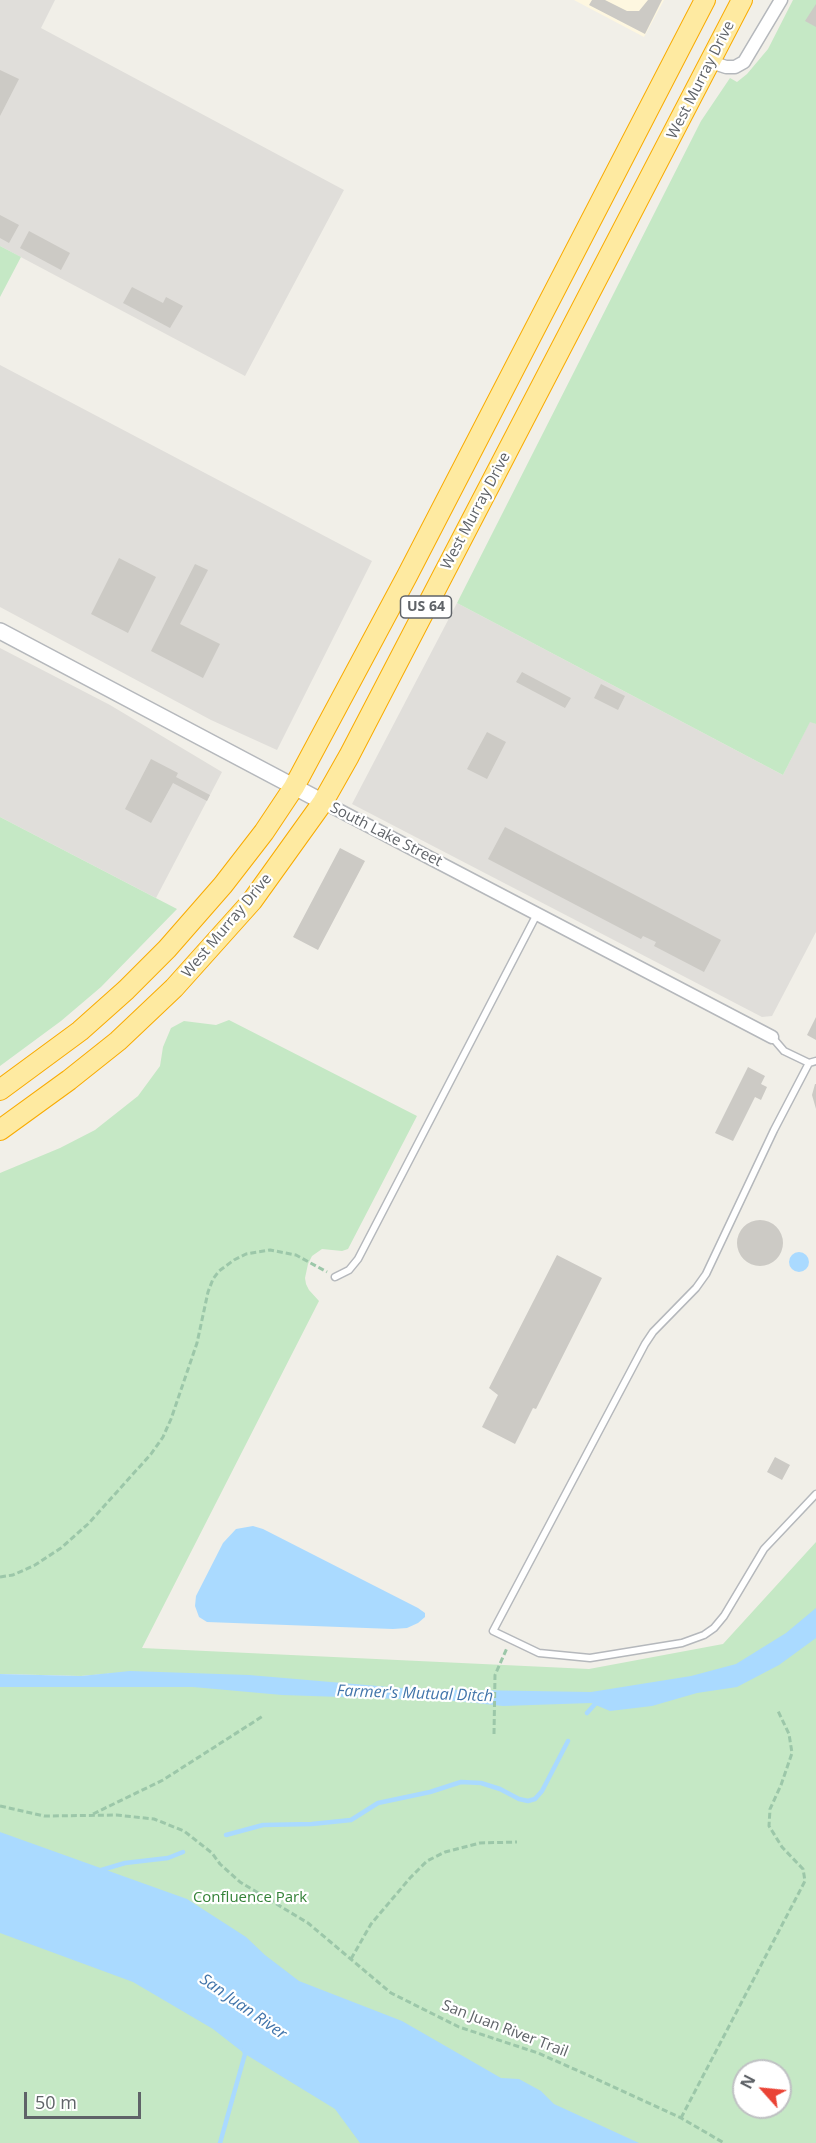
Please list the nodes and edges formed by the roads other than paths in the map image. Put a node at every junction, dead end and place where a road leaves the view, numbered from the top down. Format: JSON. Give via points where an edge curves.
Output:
{"nodes":[{"id":1,"x":705,"y":0,"type":"edge"},
{"id":2,"x":742,"y":0,"type":"edge"},
{"id":3,"x":781,"y":0,"type":"edge"},
{"id":4,"x":711,"y":62,"type":"junction"},
{"id":5,"x":0,"y":631,"type":"edge"},
{"id":6,"x":294,"y":787,"type":"junction"},
{"id":7,"x":323,"y":802,"type":"junction"},
{"id":8,"x":537,"y":914,"type":"junction"},
{"id":9,"x":772,"y":1037,"type":"joint"},
{"id":10,"x":812,"y":1062,"type":"edge"},
{"id":11,"x":0,"y":1090,"type":"edge"},
{"id":12,"x":0,"y":1130,"type":"edge"},
{"id":13,"x":335,"y":1277,"type":"road end"},
{"id":14,"x":816,"y":1494,"type":"edge"}],
"edges":[{"from":1,"to":6,"type":"highway","name":"West Murray Drive","number":"US 64"},
{"from":2,"to":4,"type":"highway","name":"West Murray Drive","number":"US 64"},
{"from":3,"to":4,"type":"street","via":[[744,62],[726,68]]},
{"from":4,"to":7,"type":"highway","name":"West Murray Drive","number":"US 64"},
{"from":5,"to":6,"type":"street","name":"South Lake Street"},
{"from":6,"to":7,"type":"street","name":"South Lake Street"},
{"from":6,"to":11,"type":"highway","name":"West Murray Drive","number":"US 64","via":[[223,885],[167,949],[80,1031]]},
{"from":7,"to":8,"type":"street","name":"South Lake Street"},
{"from":7,"to":12,"type":"highway","name":"West Murray Drive","number":"US 64","via":[[252,901],[174,988],[118,1041]]},
{"from":8,"to":9,"type":"street","name":"South Lake Street"},
{"from":8,"to":13,"type":"lane","via":[[358,1259]]},
{"from":9,"to":10,"type":"lane","via":[[784,1051]]},
{"from":10,"to":14,"type":"lane","via":[[774,1130],[706,1274],[645,1344],[493,1632],[539,1653],[590,1658],[682,1643],[704,1635],[724,1616],[764,1549]]}]}
